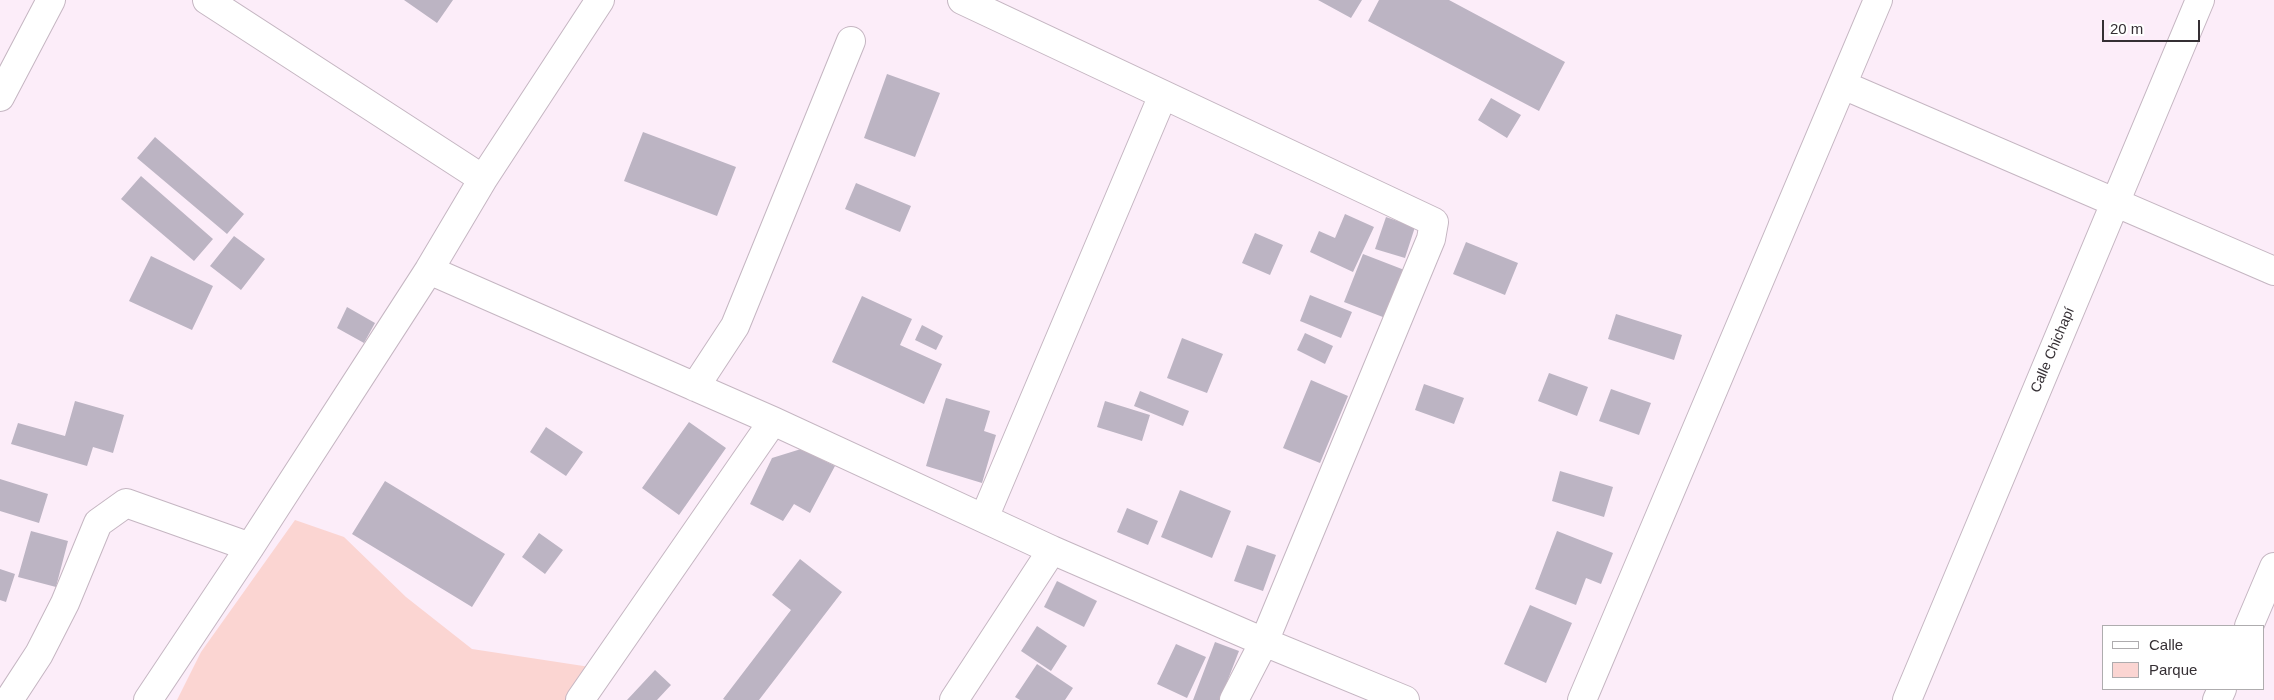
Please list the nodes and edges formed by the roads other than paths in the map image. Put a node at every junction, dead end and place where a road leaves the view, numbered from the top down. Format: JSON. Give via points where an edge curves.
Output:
{"nodes":[{"id":1,"x":51,"y":0,"type":"edge"},
{"id":2,"x":207,"y":0,"type":"edge"},
{"id":3,"x":600,"y":0,"type":"edge"},
{"id":4,"x":962,"y":0,"type":"edge"},
{"id":5,"x":1878,"y":0,"type":"edge"},
{"id":6,"x":2200,"y":0,"type":"edge"},
{"id":7,"x":851,"y":41,"type":"dead end"},
{"id":8,"x":1843,"y":85,"type":"junction"},
{"id":9,"x":1164,"y":95,"type":"junction"},
{"id":10,"x":0,"y":97,"type":"edge"},
{"id":11,"x":483,"y":179,"type":"junction"},
{"id":12,"x":2114,"y":202,"type":"junction"},
{"id":13,"x":428,"y":270,"type":"junction"},
{"id":14,"x":2274,"y":271,"type":"edge"},
{"id":15,"x":696,"y":387,"type":"junction"},
{"id":16,"x":773,"y":421,"type":"junction"},
{"id":17,"x":984,"y":518,"type":"junction"},
{"id":18,"x":250,"y":547,"type":"junction"},
{"id":19,"x":1052,"y":550,"type":"junction"},
{"id":20,"x":2274,"y":567,"type":"edge"},
{"id":21,"x":2249,"y":625,"type":"edge"},
{"id":22,"x":1264,"y":642,"type":"junction"},
{"id":23,"x":9,"y":700,"type":"edge"},
{"id":24,"x":148,"y":700,"type":"edge"},
{"id":25,"x":580,"y":700,"type":"edge"},
{"id":26,"x":954,"y":700,"type":"edge"},
{"id":27,"x":1234,"y":700,"type":"edge"},
{"id":28,"x":1405,"y":700,"type":"edge"},
{"id":29,"x":1582,"y":700,"type":"edge"},
{"id":30,"x":1907,"y":700,"type":"edge"}],
"edges":[{"from":1,"to":10,"type":"street"},
{"from":2,"to":11,"type":"street"},
{"from":3,"to":11,"type":"street"},
{"from":4,"to":9,"type":"street"},
{"from":5,"to":8,"type":"street"},
{"from":6,"to":12,"type":"street","name":"Calle Chichapí"},
{"from":7,"to":15,"type":"street","via":[[735,326]]},
{"from":8,"to":12,"type":"street"},
{"from":8,"to":29,"type":"street"},
{"from":9,"to":17,"type":"street"},
{"from":9,"to":22,"type":"street","via":[[1434,222],[1431,240]]},
{"from":11,"to":13,"type":"street"},
{"from":12,"to":14,"type":"street"},
{"from":12,"to":30,"type":"street","name":"Calle Chichapí"},
{"from":13,"to":15,"type":"street"},
{"from":13,"to":18,"type":"street"},
{"from":15,"to":16,"type":"street"},
{"from":16,"to":17,"type":"street"},
{"from":16,"to":25,"type":"street"},
{"from":17,"to":19,"type":"street"},
{"from":18,"to":23,"type":"street","via":[[126,503],[98,523],[65,603],[39,654]]},
{"from":18,"to":24,"type":"street"},
{"from":19,"to":22,"type":"street"},
{"from":19,"to":26,"type":"street"},
{"from":20,"to":21,"type":"street"},
{"from":22,"to":27,"type":"street"},
{"from":22,"to":28,"type":"street"}]}
